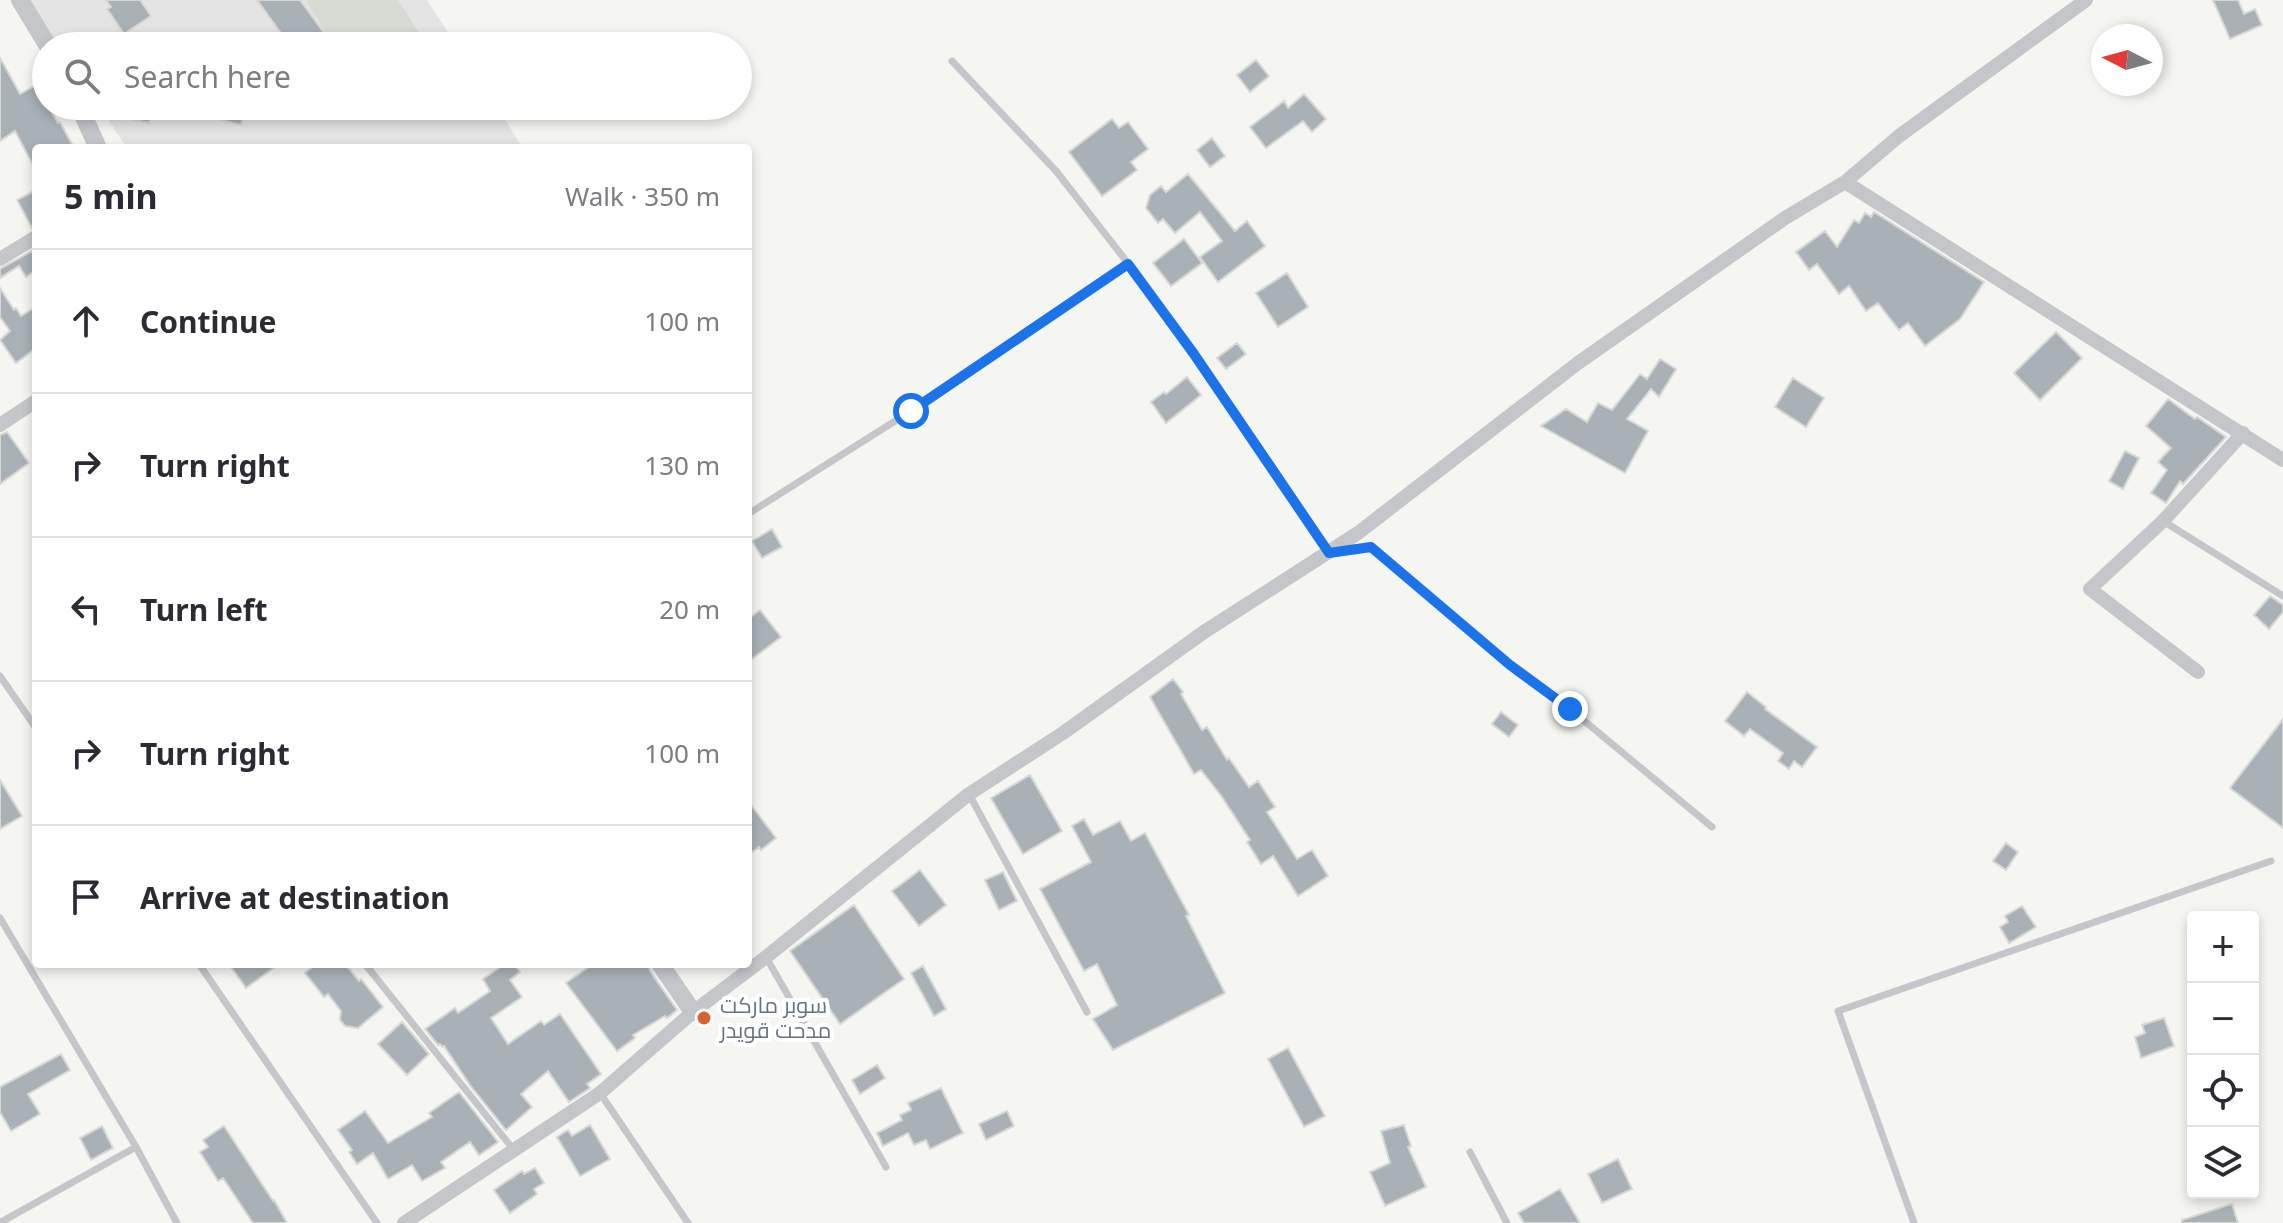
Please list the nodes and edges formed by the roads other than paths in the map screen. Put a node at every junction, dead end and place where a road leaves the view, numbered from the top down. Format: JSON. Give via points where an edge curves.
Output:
{"nodes":[{"id":1,"x":20,"y":0,"type":"edge"},
{"id":2,"x":2086,"y":0,"type":"edge"},
{"id":3,"x":39,"y":32,"type":"edge"},
{"id":4,"x":952,"y":61,"type":"dead end"},
{"id":5,"x":85,"y":120,"type":"edge"},
{"id":6,"x":96,"y":144,"type":"edge"},
{"id":7,"x":1845,"y":182,"type":"junction"},
{"id":8,"x":32,"y":239,"type":"edge"},
{"id":9,"x":0,"y":259,"type":"edge"},
{"id":10,"x":1128,"y":264,"type":"junction"},
{"id":11,"x":32,"y":404,"type":"edge"},
{"id":12,"x":0,"y":425,"type":"edge"},
{"id":13,"x":2243,"y":433,"type":"junction"},
{"id":14,"x":2283,"y":460,"type":"edge"},
{"id":15,"x":752,"y":511,"type":"edge"},
{"id":16,"x":2163,"y":521,"type":"junction"},
{"id":17,"x":1329,"y":553,"type":"junction"},
{"id":18,"x":2283,"y":596,"type":"edge"},
{"id":19,"x":2198,"y":672,"type":"dead end"},
{"id":20,"x":0,"y":676,"type":"edge"},
{"id":21,"x":32,"y":722,"type":"edge"},
{"id":22,"x":969,"y":794,"type":"junction"},
{"id":23,"x":1712,"y":827,"type":"dead end"},
{"id":24,"x":2271,"y":861,"type":"dead end"},
{"id":25,"x":0,"y":918,"type":"edge"},
{"id":26,"x":766,"y":957,"type":"junction"},
{"id":27,"x":202,"y":968,"type":"edge"},
{"id":28,"x":368,"y":968,"type":"edge"},
{"id":29,"x":663,"y":968,"type":"edge"},
{"id":30,"x":751,"y":968,"type":"edge"},
{"id":31,"x":752,"y":968,"type":"edge"},
{"id":32,"x":693,"y":1012,"type":"junction"},
{"id":33,"x":1087,"y":1012,"type":"dead end"},
{"id":34,"x":600,"y":1093,"type":"junction"},
{"id":35,"x":136,"y":1147,"type":"junction"},
{"id":36,"x":513,"y":1149,"type":"junction"},
{"id":37,"x":1470,"y":1152,"type":"dead end"},
{"id":38,"x":886,"y":1167,"type":"dead end"},
{"id":39,"x":1,"y":1222,"type":"edge"},
{"id":40,"x":177,"y":1223,"type":"edge"},
{"id":41,"x":377,"y":1223,"type":"edge"},
{"id":42,"x":404,"y":1223,"type":"edge"},
{"id":43,"x":688,"y":1223,"type":"edge"},
{"id":44,"x":1507,"y":1223,"type":"edge"},
{"id":45,"x":1914,"y":1223,"type":"edge"}],
"edges":[{"from":1,"to":3,"type":"street"},
{"from":2,"to":7,"type":"street","via":[[1899,136]]},
{"from":4,"to":10,"type":"lane","via":[[1056,171]]},
{"from":5,"to":6,"type":"street"},
{"from":7,"to":13,"type":"street"},
{"from":7,"to":17,"type":"street","via":[[1578,363]]},
{"from":8,"to":9,"type":"street"},
{"from":10,"to":15,"type":"lane"},
{"from":10,"to":17,"type":"lane"},
{"from":11,"to":12,"type":"street"},
{"from":13,"to":14,"type":"street"},
{"from":13,"to":16,"type":"street"},
{"from":16,"to":18,"type":"lane"},
{"from":16,"to":19,"type":"street","via":[[2090,589]]},
{"from":17,"to":22,"type":"street"},
{"from":17,"to":23,"type":"lane","via":[[1371,547]]},
{"from":20,"to":21,"type":"lane"},
{"from":22,"to":26,"type":"street"},
{"from":22,"to":33,"type":"lane"},
{"from":24,"to":45,"type":"lane","via":[[1838,1011]]},
{"from":25,"to":35,"type":"lane"},
{"from":26,"to":31,"type":"street"},
{"from":26,"to":38,"type":"lane"},
{"from":27,"to":41,"type":"lane"},
{"from":28,"to":36,"type":"lane"},
{"from":29,"to":32,"type":"street"},
{"from":30,"to":32,"type":"street"},
{"from":32,"to":34,"type":"street"},
{"from":34,"to":36,"type":"street"},
{"from":34,"to":43,"type":"lane"},
{"from":35,"to":39,"type":"lane"},
{"from":35,"to":40,"type":"lane"},
{"from":36,"to":42,"type":"street"},
{"from":37,"to":44,"type":"lane"}]}
